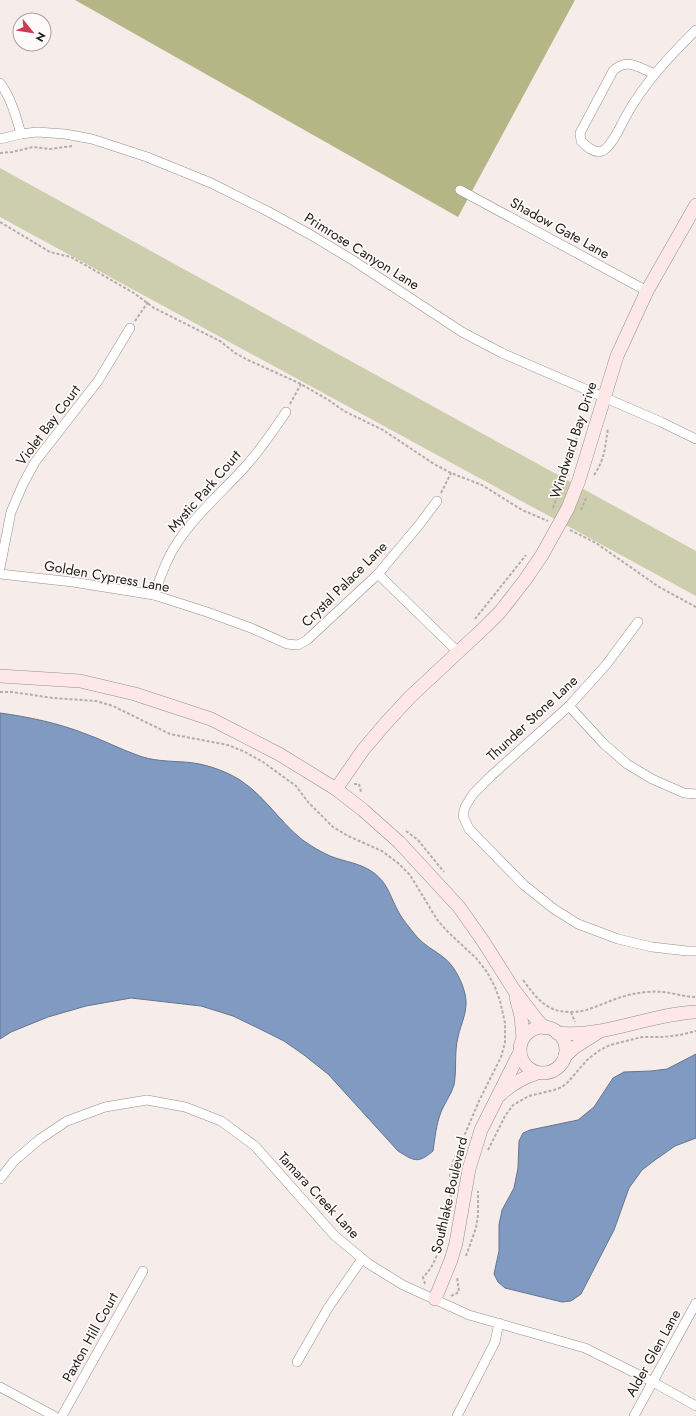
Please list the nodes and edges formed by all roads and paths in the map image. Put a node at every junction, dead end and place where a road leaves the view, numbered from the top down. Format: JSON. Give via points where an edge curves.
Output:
{"nodes":[{"id":1,"x":696,"y":30,"type":"edge"},
{"id":2,"x":654,"y":74,"type":"junction"},
{"id":3,"x":0,"y":83,"type":"edge"},
{"id":4,"x":21,"y":134,"type":"junction"},
{"id":5,"x":0,"y":139,"type":"edge"},
{"id":6,"x":76,"y":146,"type":"dead end"},
{"id":7,"x":0,"y":153,"type":"edge"},
{"id":8,"x":460,"y":190,"type":"dead end"},
{"id":9,"x":696,"y":205,"type":"edge"},
{"id":10,"x":0,"y":222,"type":"edge"},
{"id":11,"x":647,"y":291,"type":"junction"},
{"id":12,"x":148,"y":302,"type":"junction"},
{"id":13,"x":130,"y":328,"type":"joint"},
{"id":14,"x":301,"y":384,"type":"junction"},
{"id":15,"x":604,"y":397,"type":"junction"},
{"id":16,"x":585,"y":406,"type":"dead end"},
{"id":17,"x":286,"y":412,"type":"joint"},
{"id":18,"x":609,"y":425,"type":"dead end"},
{"id":19,"x":696,"y":439,"type":"edge"},
{"id":20,"x":575,"y":455,"type":"dead end"},
{"id":21,"x":569,"y":472,"type":"dead end"},
{"id":22,"x":452,"y":473,"type":"junction"},
{"id":23,"x":593,"y":476,"type":"dead end"},
{"id":24,"x":586,"y":496,"type":"dead end"},
{"id":25,"x":437,"y":501,"type":"joint"},
{"id":26,"x":553,"y":509,"type":"dead end"},
{"id":27,"x":580,"y":511,"type":"dead end"},
{"id":28,"x":550,"y":515,"type":"dead end"},
{"id":29,"x":548,"y":521,"type":"junction"},
{"id":30,"x":572,"y":525,"type":"dead end"},
{"id":31,"x":545,"y":526,"type":"dead end"},
{"id":32,"x":528,"y":552,"type":"dead end"},
{"id":33,"x":0,"y":568,"type":"edge"},
{"id":34,"x":0,"y":574,"type":"edge"},
{"id":35,"x":378,"y":574,"type":"junction"},
{"id":36,"x":154,"y":595,"type":"junction"},
{"id":37,"x":696,"y":607,"type":"edge"},
{"id":38,"x":638,"y":622,"type":"dead end"},
{"id":39,"x":470,"y":624,"type":"dead end"},
{"id":40,"x":298,"y":645,"type":"joint"},
{"id":41,"x":458,"y":652,"type":"junction"},
{"id":42,"x":0,"y":676,"type":"edge"},
{"id":43,"x":0,"y":692,"type":"edge"},
{"id":44,"x":569,"y":706,"type":"junction"},
{"id":45,"x":337,"y":787,"type":"junction"},
{"id":46,"x":362,"y":794,"type":"dead end"},
{"id":47,"x":696,"y":794,"type":"edge"},
{"id":48,"x":402,"y":828,"type":"dead end"},
{"id":49,"x":447,"y":876,"type":"dead end"},
{"id":50,"x":696,"y":951,"type":"edge"},
{"id":51,"x":520,"y":976,"type":"dead end"},
{"id":52,"x":514,"y":990,"type":"junction"},
{"id":53,"x":696,"y":997,"type":"edge"},
{"id":54,"x":696,"y":1012,"type":"edge"},
{"id":55,"x":545,"y":1028,"type":"junction"},
{"id":56,"x":696,"y":1030,"type":"edge"},
{"id":57,"x":601,"y":1031,"type":"junction"},
{"id":58,"x":557,"y":1033,"type":"junction"},
{"id":59,"x":524,"y":1038,"type":"junction"},
{"id":60,"x":520,"y":1052,"type":"junction"},
{"id":61,"x":565,"y":1056,"type":"junction"},
{"id":62,"x":537,"y":1073,"type":"junction"},
{"id":63,"x":496,"y":1099,"type":"junction"},
{"id":64,"x":487,"y":1154,"type":"dead end"},
{"id":65,"x":0,"y":1179,"type":"edge"},
{"id":66,"x":478,"y":1184,"type":"dead end"},
{"id":67,"x":451,"y":1203,"type":"dead end"},
{"id":68,"x":447,"y":1229,"type":"dead end"},
{"id":69,"x":362,"y":1258,"type":"junction"},
{"id":70,"x":464,"y":1260,"type":"dead end"},
{"id":71,"x":143,"y":1271,"type":"dead end"},
{"id":72,"x":460,"y":1272,"type":"dead end"},
{"id":73,"x":434,"y":1298,"type":"junction"},
{"id":74,"x":696,"y":1303,"type":"edge"},
{"id":75,"x":499,"y":1323,"type":"junction"},
{"id":76,"x":297,"y":1362,"type":"dead end"},
{"id":77,"x":653,"y":1382,"type":"junction"},
{"id":78,"x":0,"y":1387,"type":"edge"},
{"id":79,"x":696,"y":1406,"type":"edge"},
{"id":80,"x":54,"y":1416,"type":"edge"},
{"id":81,"x":62,"y":1416,"type":"edge"},
{"id":82,"x":457,"y":1416,"type":"edge"},
{"id":83,"x":634,"y":1416,"type":"edge"}],
"edges":[{"from":1,"to":2,"type":"street"},
{"from":2,"to":2,"type":"street","via":[[629,110],[608,148],[601,152],[594,151],[581,141],[580,133],[613,71],[619,65],[627,64]]},
{"from":3,"to":4,"type":"street","via":[[15,112]]},
{"from":4,"to":5,"type":"street","name":"Primrose Canyon Lane"},
{"from":4,"to":15,"type":"street","name":"Primrose Canyon Lane","via":[[37,132],[92,139],[147,157],[211,183],[311,235],[462,332],[502,354]]},
{"from":6,"to":7,"type":"path","via":[[50,149],[33,147]]},
{"from":8,"to":11,"type":"street","name":"Shadow Gate Lane"},
{"from":9,"to":11,"type":"street","name":"Windward Bay Drive"},
{"from":10,"to":12,"type":"path","via":[[50,252],[71,257]]},
{"from":11,"to":15,"type":"street","name":"Windward Bay Drive","via":[[617,356]]},
{"from":12,"to":13,"type":"path"},
{"from":12,"to":14,"type":"path","via":[[164,313],[220,341],[234,353]]},
{"from":13,"to":33,"type":"street","name":"Violet Bay Court","via":[[98,381],[35,462],[23,484],[11,512]]},
{"from":14,"to":17,"type":"path"},
{"from":14,"to":22,"type":"path","via":[[344,411],[391,434],[434,464]]},
{"from":15,"to":19,"type":"street","name":"Primrose Canyon Lane"},
{"from":15,"to":41,"type":"street","name":"Windward Bay Drive","via":[[579,480],[568,508],[542,555],[511,598]]},
{"from":16,"to":20,"type":"path","via":[[585,417],[576,439]]},
{"from":17,"to":36,"type":"street","name":"Mystic Park Court","via":[[269,438],[185,531],[173,548]]},
{"from":18,"to":23,"type":"path","via":[[601,465]]},
{"from":21,"to":26,"type":"path"},
{"from":22,"to":25,"type":"path"},
{"from":22,"to":29,"type":"path","via":[[482,484],[522,510]]},
{"from":24,"to":27,"type":"path"},
{"from":25,"to":35,"type":"street","name":"Crystal Palace Lane"},
{"from":28,"to":29,"type":"path"},
{"from":29,"to":31,"type":"path"},
{"from":30,"to":37,"type":"path","via":[[570,530],[596,543],[659,587]]},
{"from":32,"to":39,"type":"path"},
{"from":34,"to":36,"type":"street","name":"Golden Cypress Lane"},
{"from":35,"to":40,"type":"street","name":"Crystal Palace Lane","via":[[307,640]]},
{"from":35,"to":41,"type":"street"},
{"from":36,"to":40,"type":"street","name":"Golden Cypress Lane","via":[[251,628],[287,644]]},
{"from":38,"to":44,"type":"street","name":"Thunder Stone Lane","via":[[606,665]]},
{"from":41,"to":45,"type":"street","name":"Windward Bay Drive","via":[[385,724]]},
{"from":42,"to":45,"type":"street","via":[[80,681],[135,694],[211,719]]},
{"from":43,"to":67,"type":"path","via":[[96,701],[113,706],[170,734],[228,745],[245,752],[296,786],[333,827],[382,851],[410,875],[438,921],[487,972],[500,1001],[505,1023],[505,1043],[501,1058],[453,1162],[450,1175]]},
{"from":44,"to":47,"type":"street","via":[[604,744],[627,764],[684,793]]},
{"from":44,"to":50,"type":"street","name":"Thunder Stone Lane","via":[[473,794],[463,816],[469,829],[524,885],[578,924],[618,939]]},
{"from":45,"to":46,"type":"path","via":[[359,784],[359,791]]},
{"from":45,"to":52,"type":"street","via":[[398,842],[435,880],[458,907]]},
{"from":48,"to":49,"type":"path","via":[[418,840]]},
{"from":51,"to":53,"type":"path","via":[[542,1002],[561,1012],[582,1011],[632,994],[663,992]]},
{"from":52,"to":55,"type":"street"},
{"from":52,"to":59,"type":"street"},
{"from":54,"to":57,"type":"street","name":"Southlake Boulevard"},
{"from":55,"to":58,"type":"street","name":"Southlake Boulevard"},
{"from":55,"to":59,"type":"street","via":[[533,1030]]},
{"from":56,"to":64,"type":"path","via":[[680,1035],[642,1037],[600,1050],[562,1087],[529,1096],[513,1105]]},
{"from":57,"to":58,"type":"street","name":"Southlake Boulevard"},
{"from":57,"to":61,"type":"street","name":"Southlake Boulevard"},
{"from":58,"to":61,"type":"street","via":[[564,1043]]},
{"from":59,"to":60,"type":"street","name":"Southlake Boulevard"},
{"from":60,"to":62,"type":"street","via":[[525,1065]]},
{"from":60,"to":63,"type":"street","name":"Southlake Boulevard"},
{"from":61,"to":62,"type":"street","name":"Southlake Boulevard","via":[[562,1063],[551,1072]]},
{"from":62,"to":63,"type":"street","name":"Southlake Boulevard","via":[[520,1079]]},
{"from":63,"to":73,"type":"street","name":"Southlake Boulevard","via":[[474,1152],[456,1243]]},
{"from":65,"to":69,"type":"street","name":"Tamara Creek Lane","via":[[19,1156],[66,1121],[105,1107],[147,1100],[185,1106],[221,1121],[255,1146],[335,1236]]},
{"from":66,"to":70,"type":"path","via":[[476,1228]]},
{"from":68,"to":73,"type":"path","via":[[434,1264],[423,1276]]},
{"from":69,"to":73,"type":"street","name":"Tamara Creek Lane","via":[[403,1285]]},
{"from":69,"to":76,"type":"street","via":[[328,1308]]},
{"from":71,"to":81,"type":"street","name":"Paxton Hill Court"},
{"from":72,"to":73,"type":"path","via":[[457,1277],[459,1292]]},
{"from":73,"to":75,"type":"street","name":"Tamara Creek Lane","via":[[469,1315]]},
{"from":74,"to":77,"type":"street","name":"Alder Glen Lane"},
{"from":75,"to":77,"type":"street","name":"Tamara Creek Lane","via":[[585,1348]]},
{"from":75,"to":82,"type":"street","via":[[495,1342]]},
{"from":77,"to":79,"type":"street","name":"Tamara Creek Lane"},
{"from":77,"to":83,"type":"street","name":"Alder Glen Lane"},
{"from":78,"to":80,"type":"street"}]}
